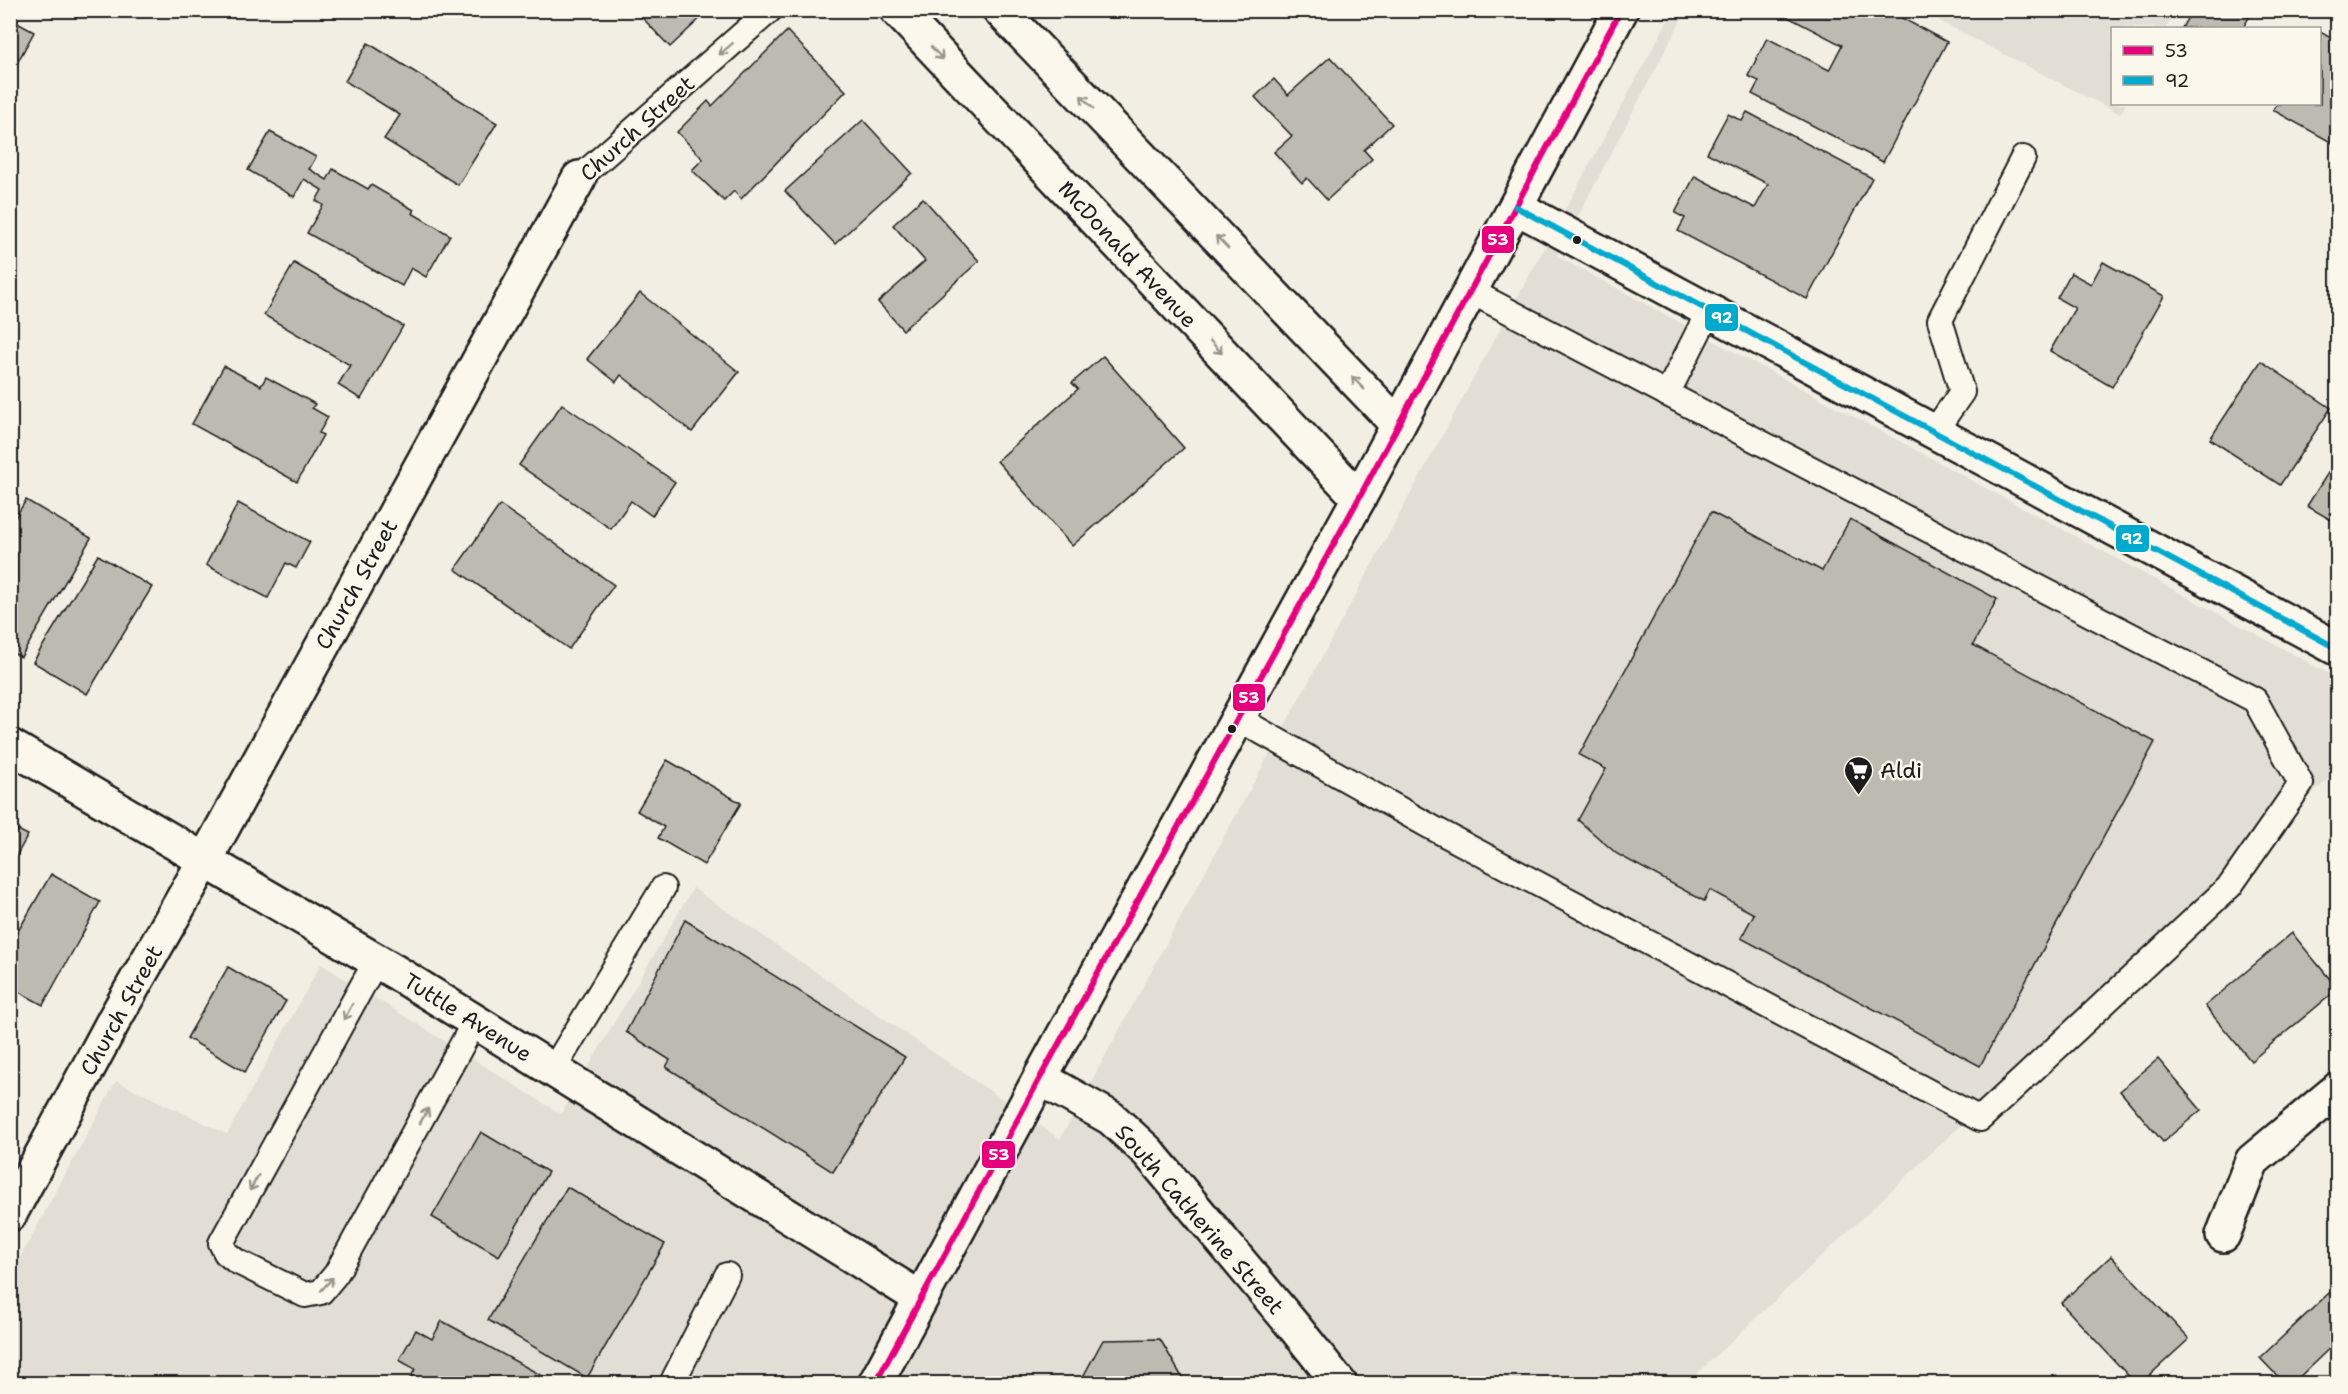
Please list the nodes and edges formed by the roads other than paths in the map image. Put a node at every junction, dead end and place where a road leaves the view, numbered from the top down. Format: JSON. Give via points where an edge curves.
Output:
{"nodes":[{"id":1,"x":770,"y":10,"type":"edge"},
{"id":2,"x":897,"y":10,"type":"edge"},
{"id":3,"x":1000,"y":10,"type":"edge"},
{"id":4,"x":1621,"y":10,"type":"edge"},
{"id":5,"x":2023,"y":158,"type":"dead end"},
{"id":6,"x":579,"y":178,"type":"joint"},
{"id":7,"x":1516,"y":207,"type":"junction"},
{"id":8,"x":1470,"y":291,"type":"junction"},
{"id":9,"x":1709,"y":311,"type":"junction"},
{"id":10,"x":1667,"y":394,"type":"junction"},
{"id":11,"x":1398,"y":425,"type":"junction"},
{"id":12,"x":1934,"y":432,"type":"junction"},
{"id":13,"x":1359,"y":498,"type":"junction"},
{"id":14,"x":2337,"y":649,"type":"edge"},
{"id":15,"x":1237,"y":718,"type":"junction"},
{"id":16,"x":10,"y":746,"type":"edge"},
{"id":17,"x":205,"y":860,"type":"junction"},
{"id":18,"x":663,"y":888,"type":"dead end"},
{"id":19,"x":376,"y":961,"type":"junction"},
{"id":20,"x":475,"y":1022,"type":"junction"},
{"id":21,"x":553,"y":1070,"type":"junction"},
{"id":22,"x":1040,"y":1078,"type":"junction"},
{"id":23,"x":2337,"y":1089,"type":"edge"},
{"id":24,"x":10,"y":1214,"type":"edge"},
{"id":25,"x":2223,"y":1235,"type":"dead end"},
{"id":26,"x":727,"y":1275,"type":"dead end"},
{"id":27,"x":920,"y":1298,"type":"junction"},
{"id":28,"x":680,"y":1383,"type":"edge"},
{"id":29,"x":875,"y":1383,"type":"edge"},
{"id":30,"x":1340,"y":1383,"type":"edge"}],
"edges":[{"from":1,"to":6,"type":"lane","name":"Church Street","one_way":true},
{"from":2,"to":13,"type":"street","name":"McDonald Avenue","one_way":true},
{"from":11,"to":3,"type":"street","one_way":true},
{"from":4,"to":7,"type":"street"},
{"from":5,"to":12,"type":"lane","via":[[1940,320],[1962,392]]},
{"from":6,"to":17,"type":"street","name":"Church Street"},
{"from":7,"to":8,"type":"street"},
{"from":7,"to":9,"type":"street"},
{"from":8,"to":10,"type":"lane"},
{"from":8,"to":11,"type":"street"},
{"from":9,"to":10,"type":"lane"},
{"from":9,"to":12,"type":"street"},
{"from":10,"to":15,"type":"lane","via":[[2255,700],[2301,784],[2230,886],[1980,1119],[1431,827]]},
{"from":11,"to":13,"type":"street"},
{"from":12,"to":14,"type":"street"},
{"from":13,"to":15,"type":"street"},
{"from":15,"to":22,"type":"street"},
{"from":16,"to":17,"type":"street","name":"Tuttle Avenue"},
{"from":17,"to":19,"type":"street","name":"Tuttle Avenue"},
{"from":17,"to":24,"type":"street","name":"Church Street"},
{"from":18,"to":21,"type":"lane"},
{"from":19,"to":20,"type":"street","name":"Tuttle Avenue"},
{"from":19,"to":20,"type":"lane","one_way":true,"via":[[221,1243],[236,1261],[305,1295],[321,1292],[336,1275]]},
{"from":20,"to":21,"type":"street","name":"Tuttle Avenue"},
{"from":21,"to":27,"type":"street","name":"Tuttle Avenue"},
{"from":22,"to":27,"type":"street"},
{"from":22,"to":30,"type":"street","name":"South Catherine Street","via":[[1111,1118],[1148,1152]]},
{"from":23,"to":25,"type":"street","via":[[2252,1161]]},
{"from":26,"to":28,"type":"lane","via":[[674,1379]]},
{"from":27,"to":29,"type":"street"}]}
